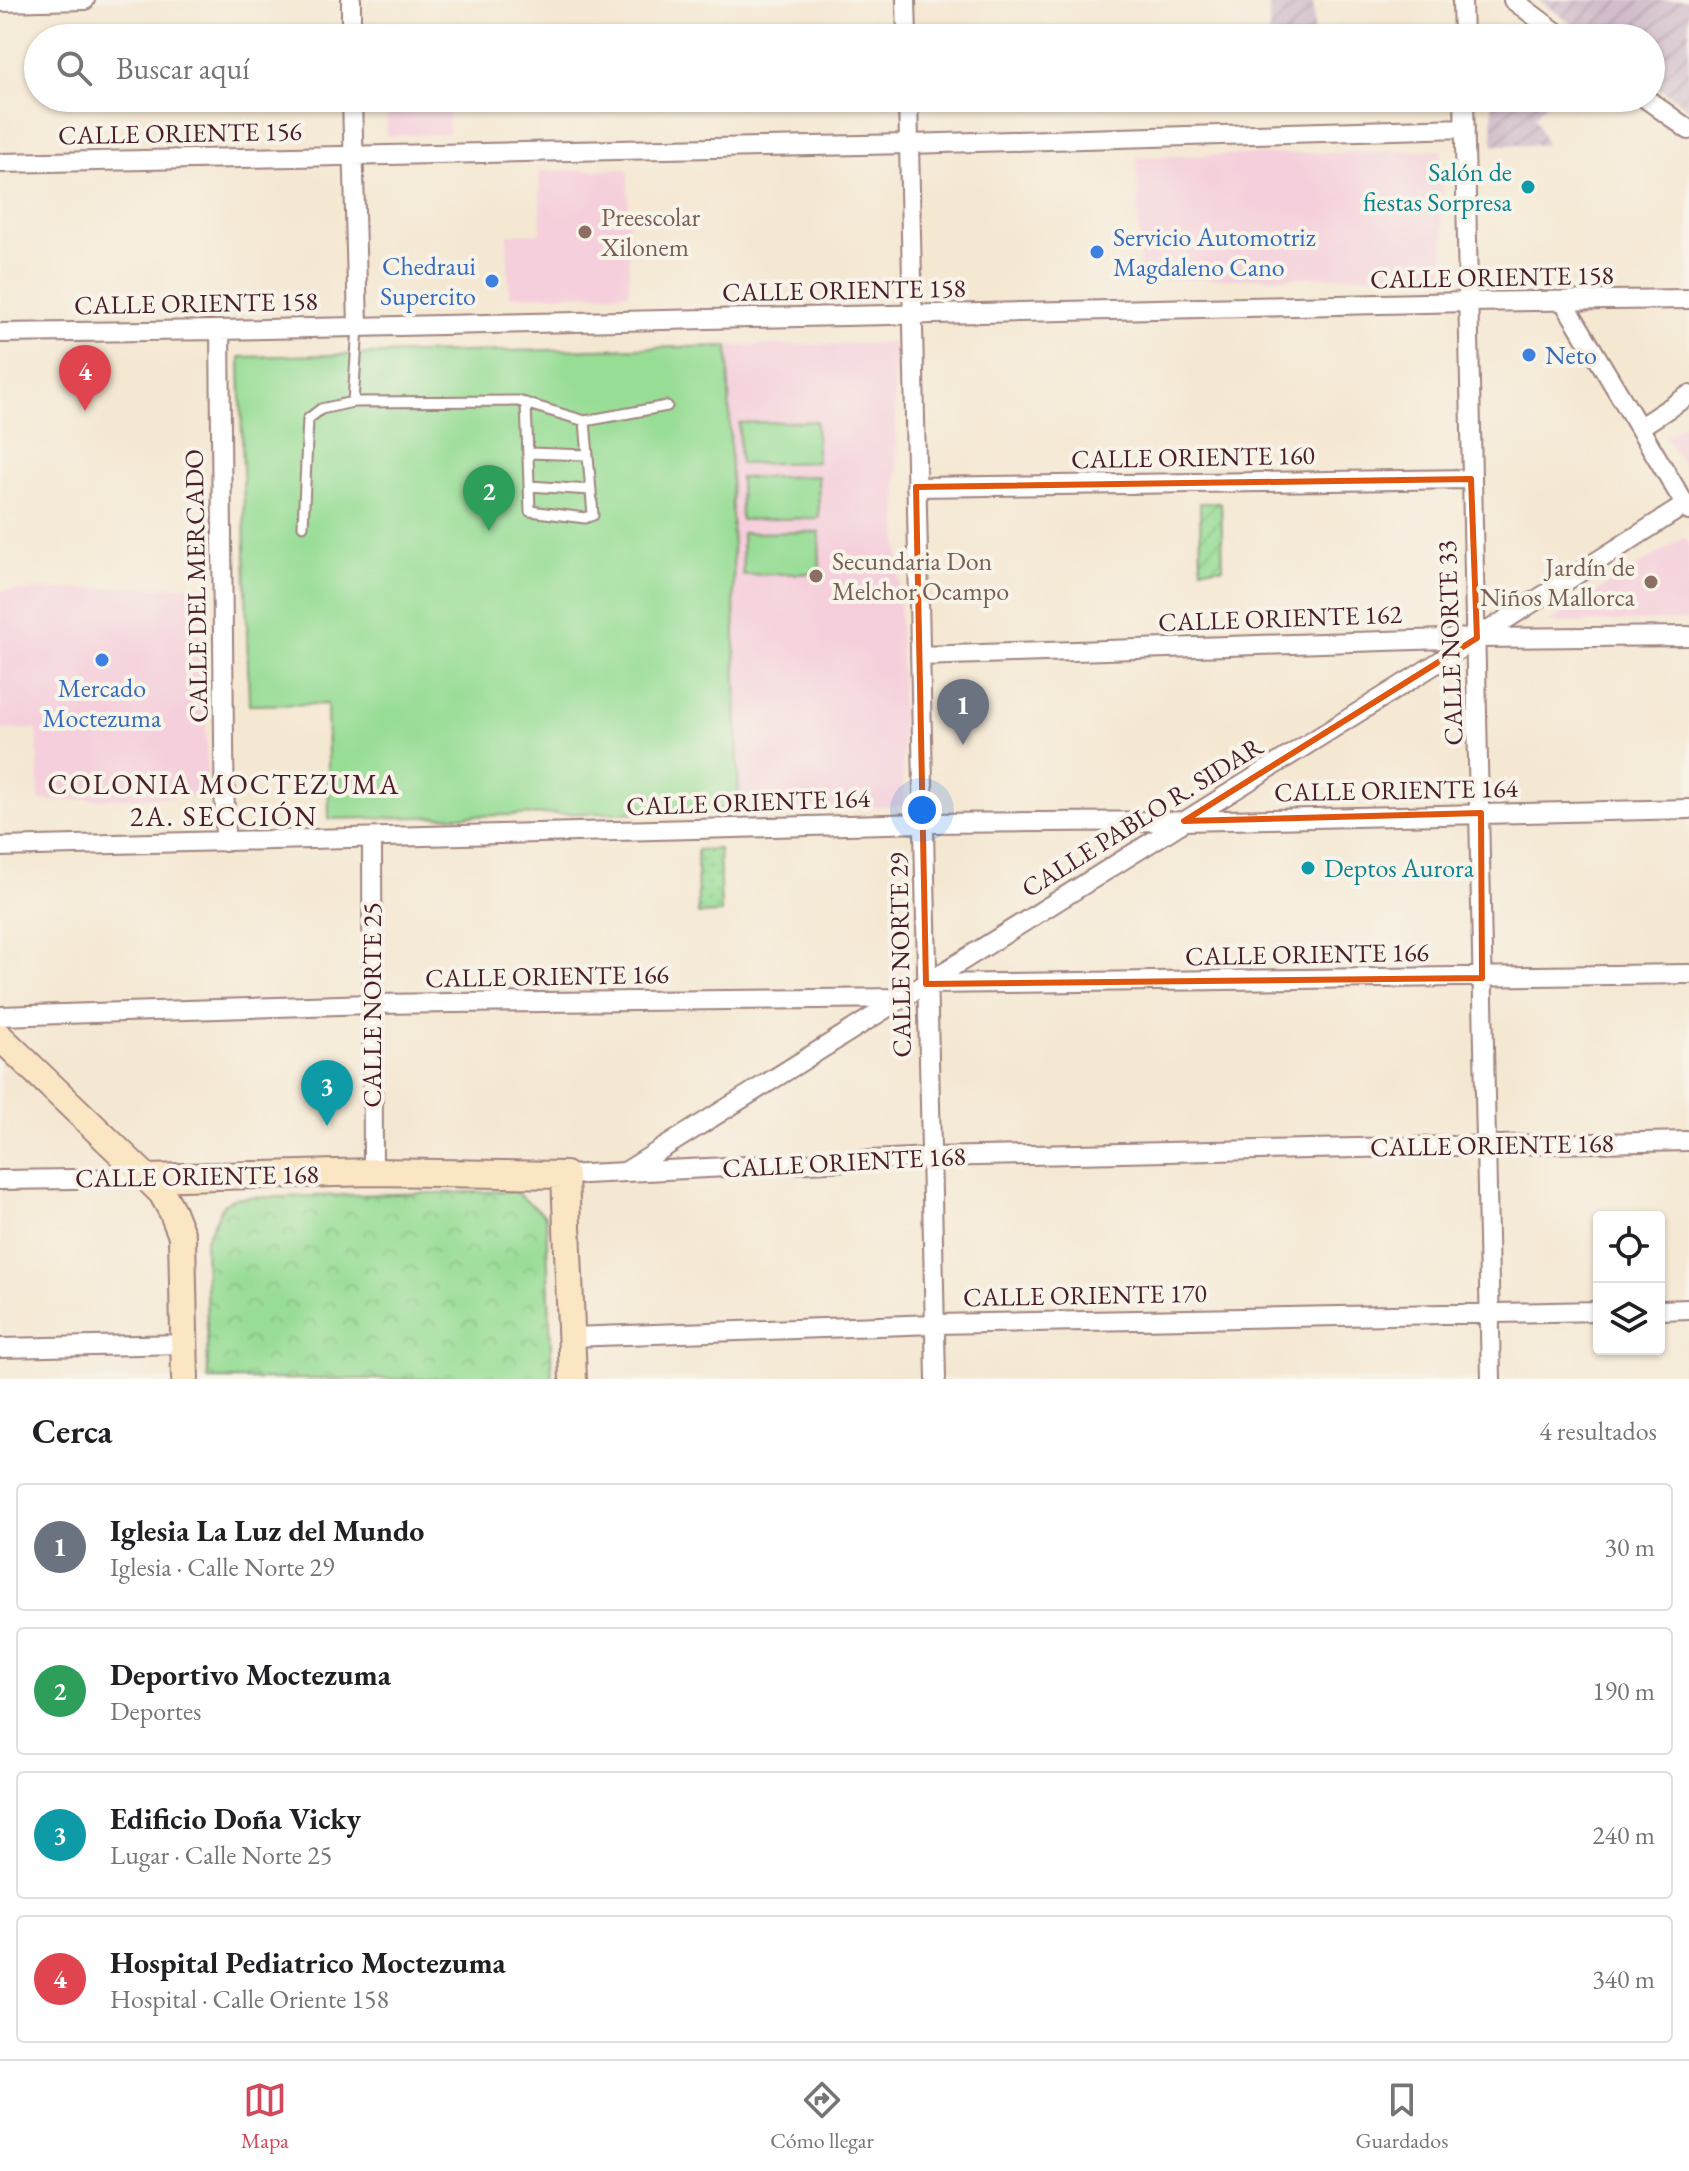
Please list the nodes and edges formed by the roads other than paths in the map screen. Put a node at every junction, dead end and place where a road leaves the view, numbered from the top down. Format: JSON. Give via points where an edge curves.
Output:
{"nodes":[{"id":1,"x":85,"y":0,"type":"edge"},
{"id":2,"x":351,"y":0,"type":"edge"},
{"id":3,"x":906,"y":0,"type":"edge"},
{"id":4,"x":1462,"y":0,"type":"edge"},
{"id":5,"x":1513,"y":0,"type":"edge"},
{"id":6,"x":0,"y":2,"type":"edge"},
{"id":7,"x":351,"y":24,"type":"edge"},
{"id":8,"x":907,"y":24,"type":"edge"},
{"id":9,"x":1463,"y":24,"type":"edge"},
{"id":10,"x":1545,"y":24,"type":"edge"},
{"id":11,"x":352,"y":112,"type":"edge"},
{"id":12,"x":908,"y":112,"type":"edge"},
{"id":13,"x":1464,"y":112,"type":"edge"},
{"id":14,"x":1664,"y":112,"type":"edge"},
{"id":15,"x":1465,"y":128,"type":"junction"},
{"id":16,"x":1689,"y":130,"type":"edge"},
{"id":17,"x":909,"y":144,"type":"junction"},
{"id":18,"x":352,"y":156,"type":"junction"},
{"id":19,"x":0,"y":163,"type":"edge"},
{"id":20,"x":1689,"y":299,"type":"edge"},
{"id":21,"x":1468,"y":302,"type":"junction"},
{"id":22,"x":1564,"y":302,"type":"junction"},
{"id":23,"x":913,"y":315,"type":"junction"},
{"id":24,"x":358,"y":326,"type":"junction"},
{"id":25,"x":220,"y":330,"type":"junction"},
{"id":26,"x":0,"y":333,"type":"edge"},
{"id":27,"x":1689,"y":395,"type":"edge"},
{"id":28,"x":353,"y":402,"type":"junction"},
{"id":29,"x":526,"y":403,"type":"junction"},
{"id":30,"x":667,"y":406,"type":"dead end"},
{"id":31,"x":585,"y":421,"type":"junction"},
{"id":32,"x":1640,"y":427,"type":"junction"},
{"id":33,"x":528,"y":453,"type":"junction"},
{"id":34,"x":588,"y":455,"type":"junction"},
{"id":35,"x":1471,"y":479,"type":"junction"},
{"id":36,"x":529,"y":486,"type":"junction"},
{"id":37,"x":916,"y":487,"type":"junction"},
{"id":38,"x":591,"y":490,"type":"junction"},
{"id":39,"x":1687,"y":508,"type":"edge"},
{"id":40,"x":303,"y":526,"type":"dead end"},
{"id":41,"x":1689,"y":636,"type":"edge"},
{"id":42,"x":1477,"y":638,"type":"junction"},
{"id":43,"x":920,"y":656,"type":"junction"},
{"id":44,"x":1689,"y":809,"type":"edge"},
{"id":45,"x":1481,"y":813,"type":"junction"},
{"id":46,"x":1184,"y":821,"type":"junction"},
{"id":47,"x":923,"y":823,"type":"junction"},
{"id":48,"x":372,"y":838,"type":"junction"},
{"id":49,"x":225,"y":842,"type":"junction"},
{"id":50,"x":0,"y":847,"type":"edge"},
{"id":51,"x":1689,"y":974,"type":"edge"},
{"id":52,"x":1482,"y":978,"type":"junction"},
{"id":53,"x":926,"y":984,"type":"junction"},
{"id":54,"x":902,"y":998,"type":"junction"},
{"id":55,"x":371,"y":1004,"type":"junction"},
{"id":56,"x":0,"y":1016,"type":"edge"},
{"id":57,"x":0,"y":1037,"type":"edge"},
{"id":58,"x":1689,"y":1141,"type":"edge"},
{"id":59,"x":1485,"y":1144,"type":"junction"},
{"id":60,"x":931,"y":1157,"type":"junction"},
{"id":61,"x":373,"y":1172,"type":"junction"},
{"id":62,"x":625,"y":1172,"type":"junction"},
{"id":63,"x":565,"y":1175,"type":"junction"},
{"id":64,"x":147,"y":1178,"type":"junction"},
{"id":65,"x":0,"y":1180,"type":"edge"},
{"id":66,"x":1689,"y":1309,"type":"edge"},
{"id":67,"x":1665,"y":1310,"type":"edge"},
{"id":68,"x":1593,"y":1311,"type":"edge"},
{"id":69,"x":1489,"y":1314,"type":"junction"},
{"id":70,"x":935,"y":1324,"type":"junction"},
{"id":71,"x":571,"y":1337,"type":"junction"},
{"id":72,"x":185,"y":1344,"type":"junction"},
{"id":73,"x":0,"y":1348,"type":"edge"},
{"id":74,"x":185,"y":1379,"type":"edge"},
{"id":75,"x":573,"y":1379,"type":"edge"},
{"id":76,"x":936,"y":1379,"type":"edge"},
{"id":77,"x":1491,"y":1379,"type":"edge"}],
"edges":[{"from":1,"to":6,"type":"street"},
{"from":2,"to":7,"type":"street"},
{"from":3,"to":8,"type":"street"},
{"from":4,"to":9,"type":"street"},
{"from":5,"to":10,"type":"street"},
{"from":11,"to":18,"type":"street"},
{"from":12,"to":17,"type":"street","name":"CALLE NORTE 29"},
{"from":13,"to":15,"type":"street","name":"CALLE NORTE 33"},
{"from":14,"to":16,"type":"street"},
{"from":15,"to":17,"type":"street","name":"CALLE ORIENTE 156"},
{"from":15,"to":21,"type":"street","name":"CALLE NORTE 33"},
{"from":17,"to":18,"type":"street","name":"CALLE ORIENTE 156"},
{"from":17,"to":23,"type":"street","name":"CALLE NORTE 29"},
{"from":18,"to":19,"type":"street","name":"CALLE ORIENTE 156"},
{"from":18,"to":24,"type":"street"},
{"from":20,"to":22,"type":"street","name":"CALLE ORIENTE 158"},
{"from":21,"to":22,"type":"street","name":"CALLE ORIENTE 158"},
{"from":21,"to":23,"type":"street","name":"CALLE ORIENTE 158"},
{"from":21,"to":35,"type":"street","name":"CALLE NORTE 33"},
{"from":22,"to":32,"type":"street"},
{"from":23,"to":24,"type":"street","name":"CALLE ORIENTE 158"},
{"from":23,"to":37,"type":"street","name":"CALLE NORTE 29"},
{"from":24,"to":25,"type":"street","name":"CALLE ORIENTE 158"},
{"from":24,"to":28,"type":"lane"},
{"from":25,"to":26,"type":"street","name":"CALLE ORIENTE 158"},
{"from":25,"to":49,"type":"street","name":"CALLE DEL MERCADO"},
{"from":27,"to":32,"type":"street"},
{"from":28,"to":29,"type":"lane"},
{"from":28,"to":40,"type":"lane","via":[[321,409],[308,419]]},
{"from":29,"to":31,"type":"lane"},
{"from":29,"to":33,"type":"lane"},
{"from":30,"to":31,"type":"lane"},
{"from":31,"to":34,"type":"lane"},
{"from":32,"to":39,"type":"street"},
{"from":33,"to":34,"type":"lane"},
{"from":33,"to":36,"type":"lane"},
{"from":34,"to":38,"type":"lane"},
{"from":35,"to":37,"type":"street","name":"CALLE ORIENTE 160"},
{"from":35,"to":42,"type":"street","name":"CALLE NORTE 33"},
{"from":36,"to":38,"type":"lane"},
{"from":36,"to":38,"type":"lane","via":[[530,511],[585,518],[593,515]]},
{"from":37,"to":43,"type":"street","name":"CALLE NORTE 29"},
{"from":39,"to":42,"type":"street","name":"CALLE PABLO R. SIDAR"},
{"from":41,"to":42,"type":"street","name":"CALLE ORIENTE 162"},
{"from":42,"to":43,"type":"street","name":"CALLE ORIENTE 162"},
{"from":42,"to":45,"type":"street","name":"CALLE NORTE 33"},
{"from":42,"to":46,"type":"street","name":"CALLE PABLO R. SIDAR"},
{"from":43,"to":47,"type":"street","name":"CALLE NORTE 29"},
{"from":44,"to":45,"type":"street","name":"CALLE ORIENTE 164"},
{"from":45,"to":46,"type":"street","name":"CALLE ORIENTE 164"},
{"from":45,"to":52,"type":"street","name":"CALLE NORTE 33"},
{"from":46,"to":47,"type":"street","name":"CALLE ORIENTE 164"},
{"from":46,"to":53,"type":"street","name":"CALLE PABLO R. SIDAR"},
{"from":47,"to":48,"type":"street","name":"CALLE ORIENTE 164"},
{"from":47,"to":53,"type":"street","name":"CALLE NORTE 29"},
{"from":48,"to":49,"type":"street","name":"CALLE ORIENTE 164"},
{"from":48,"to":55,"type":"street","name":"CALLE NORTE 25"},
{"from":49,"to":50,"type":"street","name":"CALLE ORIENTE 164"},
{"from":51,"to":52,"type":"street","name":"CALLE ORIENTE 166"},
{"from":52,"to":53,"type":"street","name":"CALLE ORIENTE 166"},
{"from":52,"to":59,"type":"street","name":"CALLE NORTE 33"},
{"from":53,"to":54,"type":"street","name":"CALLE PABLO R. SIDAR"},
{"from":53,"to":60,"type":"street","name":"CALLE NORTE 29"},
{"from":54,"to":55,"type":"street","name":"CALLE ORIENTE 166"},
{"from":54,"to":62,"type":"street","name":"CALLE PABLO R. SIDAR"},
{"from":55,"to":56,"type":"street","name":"CALLE ORIENTE 166"},
{"from":55,"to":61,"type":"street","name":"CALLE NORTE 25"},
{"from":57,"to":64,"type":"street"},
{"from":58,"to":59,"type":"street","name":"CALLE ORIENTE 168"},
{"from":59,"to":60,"type":"street","name":"CALLE ORIENTE 168"},
{"from":59,"to":69,"type":"street","name":"CALLE NORTE 33"},
{"from":60,"to":62,"type":"street","name":"CALLE ORIENTE 168"},
{"from":60,"to":70,"type":"street","name":"CALLE NORTE 29"},
{"from":61,"to":63,"type":"street","name":"CALLE ORIENTE 168"},
{"from":61,"to":64,"type":"street","name":"CALLE ORIENTE 168"},
{"from":62,"to":63,"type":"street","name":"CALLE ORIENTE 168"},
{"from":63,"to":71,"type":"street"},
{"from":64,"to":65,"type":"street","name":"CALLE ORIENTE 168"},
{"from":64,"to":72,"type":"street","via":[[162,1193],[182,1236]]},
{"from":66,"to":67,"type":"street"},
{"from":68,"to":69,"type":"street","name":"CALLE ORIENTE 170"},
{"from":69,"to":70,"type":"street","name":"CALLE ORIENTE 170"},
{"from":69,"to":77,"type":"street","name":"CALLE NORTE 33"},
{"from":70,"to":71,"type":"street","name":"CALLE ORIENTE 170"},
{"from":70,"to":76,"type":"street","name":"CALLE NORTE 29"},
{"from":71,"to":75,"type":"street"},
{"from":72,"to":73,"type":"street"},
{"from":72,"to":74,"type":"street"}]}
